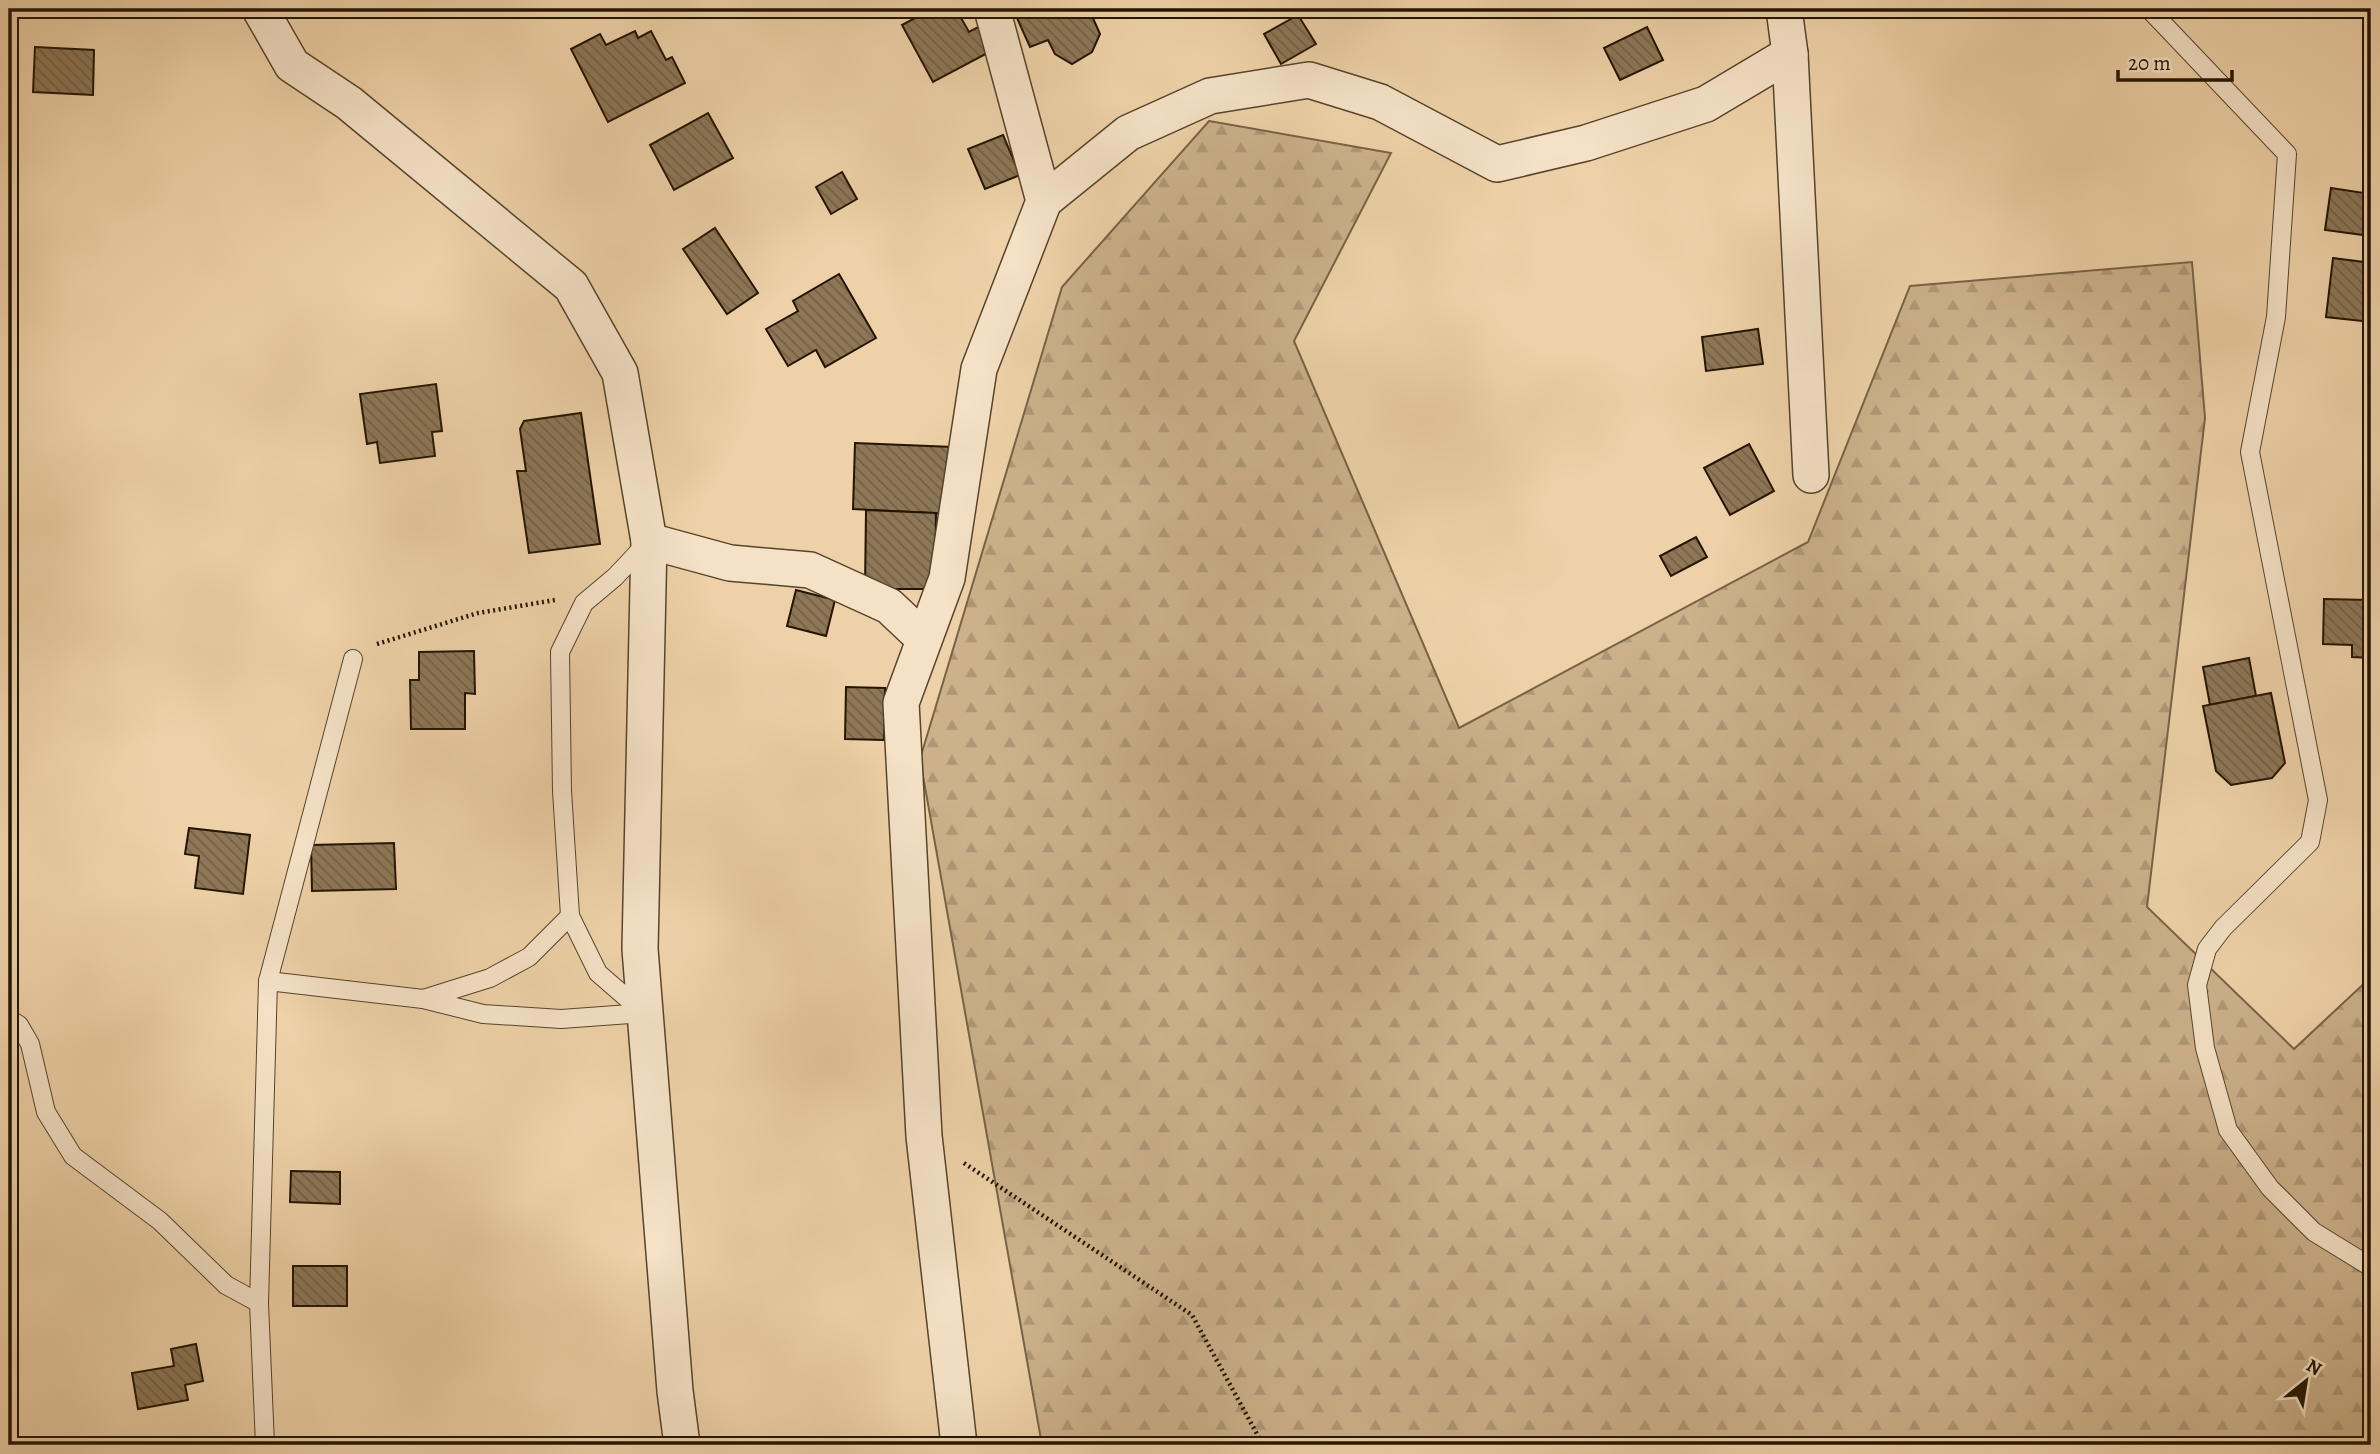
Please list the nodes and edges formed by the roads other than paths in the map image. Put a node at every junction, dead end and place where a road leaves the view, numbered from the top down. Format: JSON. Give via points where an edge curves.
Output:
{"nodes":[{"id":1,"x":260,"y":9,"type":"edge"},
{"id":2,"x":992,"y":9,"type":"edge"},
{"id":3,"x":1784,"y":9,"type":"edge"},
{"id":4,"x":2149,"y":9,"type":"edge"},
{"id":5,"x":1790,"y":54,"type":"junction"},
{"id":6,"x":1044,"y":201,"type":"junction"},
{"id":7,"x":1811,"y":475,"type":"dead end"},
{"id":8,"x":649,"y":541,"type":"junction"},
{"id":9,"x":925,"y":639,"type":"junction"},
{"id":10,"x":354,"y":659,"type":"road end"},
{"id":11,"x":570,"y":916,"type":"junction"},
{"id":12,"x":268,"y":981,"type":"junction"},
{"id":13,"x":423,"y":999,"type":"junction"},
{"id":14,"x":644,"y":1013,"type":"junction"},
{"id":15,"x":9,"y":1019,"type":"edge"},
{"id":16,"x":2371,"y":1267,"type":"edge"},
{"id":17,"x":259,"y":1303,"type":"junction"},
{"id":18,"x":265,"y":1445,"type":"edge"},
{"id":19,"x":682,"y":1445,"type":"edge"},
{"id":20,"x":959,"y":1445,"type":"edge"}],
"edges":[{"from":1,"to":8,"type":"street","via":[[292,65],[349,103],[571,286],[620,373]]},
{"from":2,"to":6,"type":"street"},
{"from":3,"to":5,"type":"street"},
{"from":4,"to":16,"type":"lane","via":[[2287,154],[2276,317],[2250,452],[2318,800],[2310,842],[2207,949],[2197,985],[2205,1048],[2228,1130],[2270,1188],[2314,1232]]},
{"from":5,"to":6,"type":"street","via":[[1706,104],[1586,143],[1497,164],[1380,102],[1309,80],[1210,96],[1128,133]]},
{"from":5,"to":7,"type":"street"},
{"from":6,"to":9,"type":"street","via":[[979,369],[947,578]]},
{"from":8,"to":9,"type":"street","via":[[730,563],[810,570],[889,606]]},
{"from":8,"to":11,"type":"lane","via":[[583,603],[560,652]]},
{"from":8,"to":14,"type":"street","via":[[640,949]]},
{"from":9,"to":20,"type":"street","via":[[901,703],[924,1136]]},
{"from":10,"to":12,"type":"lane"},
{"from":11,"to":13,"type":"lane","via":[[529,957],[490,978]]},
{"from":11,"to":14,"type":"lane","via":[[598,973]]},
{"from":12,"to":13,"type":"lane"},
{"from":12,"to":17,"type":"lane"},
{"from":13,"to":14,"type":"lane","via":[[496,1015],[561,1019]]},
{"from":14,"to":19,"type":"street"},
{"from":15,"to":17,"type":"lane","via":[[30,1044],[46,1112],[73,1156],[160,1221],[226,1285]]},
{"from":17,"to":18,"type":"lane"}]}
